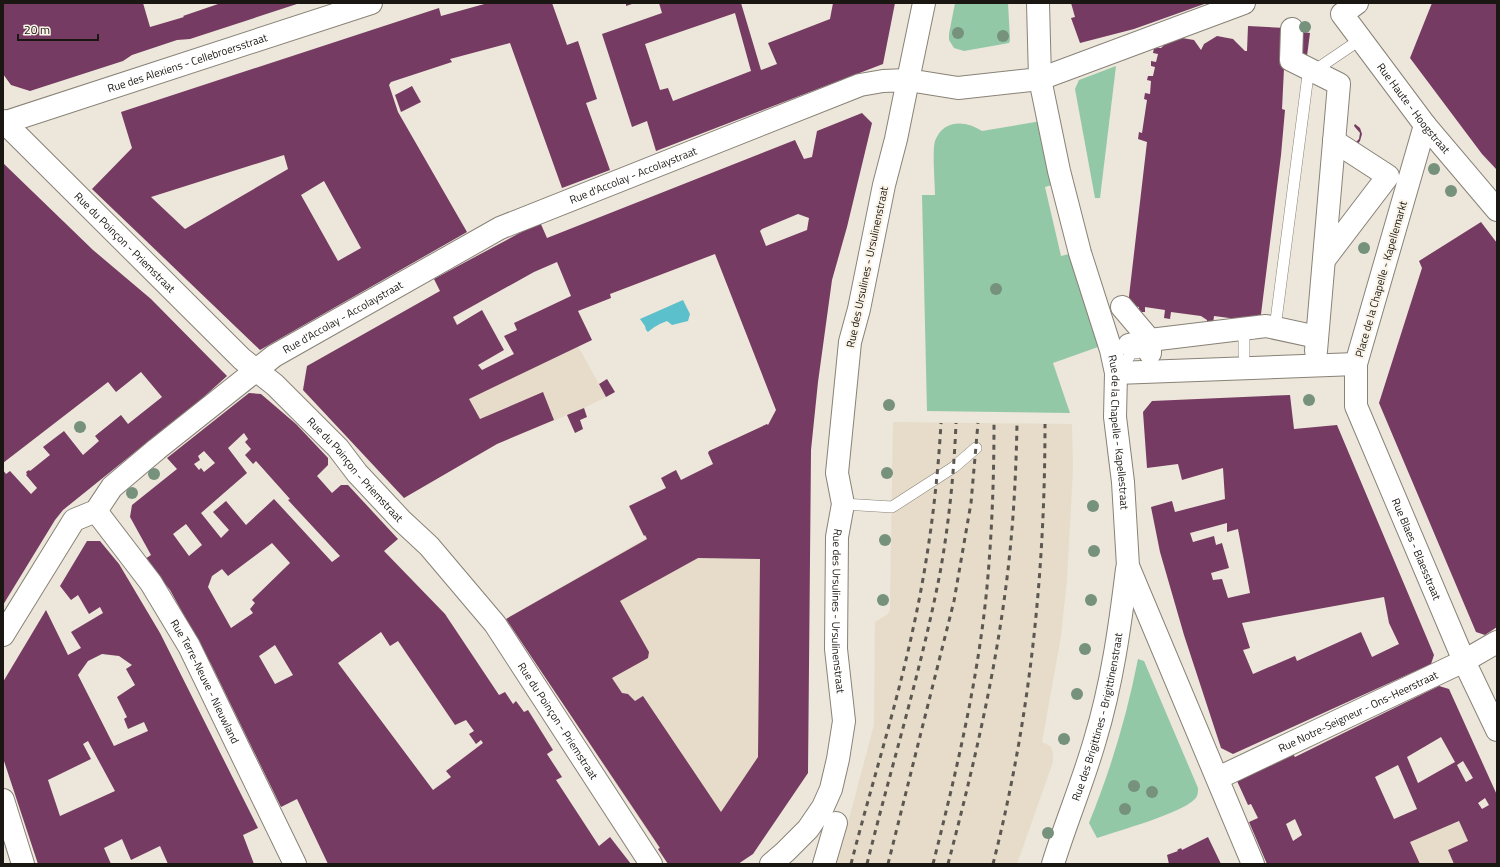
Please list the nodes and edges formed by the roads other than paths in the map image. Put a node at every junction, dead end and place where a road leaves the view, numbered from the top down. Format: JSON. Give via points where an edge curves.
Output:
{"nodes":[{"id":1,"x":371,"y":3,"type":"edge"},
{"id":2,"x":924,"y":3,"type":"edge"},
{"id":3,"x":1038,"y":3,"type":"edge"},
{"id":4,"x":1244,"y":3,"type":"edge"},
{"id":5,"x":1345,"y":7,"type":"edge"},
{"id":6,"x":1292,"y":28,"type":"dead end"},
{"id":7,"x":1361,"y":39,"type":"junction"},
{"id":8,"x":1313,"y":71,"type":"junction"},
{"id":9,"x":1040,"y":79,"type":"junction"},
{"id":10,"x":908,"y":80,"type":"junction"},
{"id":11,"x":3,"y":122,"type":"edge"},
{"id":12,"x":1425,"y":125,"type":"junction"},
{"id":13,"x":1334,"y":141,"type":"junction"},
{"id":14,"x":1497,"y":210,"type":"edge"},
{"id":15,"x":1324,"y":260,"type":"junction"},
{"id":16,"x":1122,"y":307,"type":"dead end"},
{"id":17,"x":1275,"y":328,"type":"junction"},
{"id":18,"x":1244,"y":334,"type":"junction"},
{"id":19,"x":1129,"y":345,"type":"dead end"},
{"id":20,"x":1150,"y":350,"type":"junction"},
{"id":21,"x":1244,"y":355,"type":"dead end"},
{"id":22,"x":1356,"y":364,"type":"junction"},
{"id":23,"x":256,"y":369,"type":"junction"},
{"id":24,"x":1116,"y":373,"type":"junction"},
{"id":25,"x":976,"y":448,"type":"dead end"},
{"id":26,"x":843,"y":504,"type":"junction"},
{"id":27,"x":96,"y":511,"type":"junction"},
{"id":28,"x":1128,"y":566,"type":"junction"},
{"id":29,"x":3,"y":635,"type":"edge"},
{"id":30,"x":1497,"y":642,"type":"edge"},
{"id":31,"x":1464,"y":661,"type":"junction"},
{"id":32,"x":1497,"y":730,"type":"edge"},
{"id":33,"x":1218,"y":778,"type":"junction"},
{"id":34,"x":3,"y":800,"type":"edge"},
{"id":35,"x":836,"y":824,"type":"dead end"},
{"id":36,"x":23,"y":864,"type":"edge"},
{"id":37,"x":295,"y":864,"type":"edge"},
{"id":38,"x":651,"y":864,"type":"edge"},
{"id":39,"x":770,"y":864,"type":"edge"},
{"id":40,"x":824,"y":864,"type":"edge"},
{"id":41,"x":1053,"y":864,"type":"edge"},
{"id":42,"x":1253,"y":864,"type":"edge"}],
"edges":[{"from":1,"to":11,"type":"street","name":"Rue des Alexiens - Cellebroersstraat"},
{"from":2,"to":10,"type":"street","name":"Rue des Ursulines - Ursulinenstraat"},
{"from":3,"to":9,"type":"street","name":"Rue de la Chapelle - Kapellestraat"},
{"from":4,"to":9,"type":"street","name":"Rue d'Accolay - Accolaystraat"},
{"from":5,"to":7,"type":"street","name":"Rue Haute - Hoogstraat"},
{"from":6,"to":8,"type":"street","via":[[1291,60]]},
{"from":7,"to":8,"type":"lane"},
{"from":7,"to":12,"type":"street","name":"Rue Haute - Hoogstraat"},
{"from":8,"to":13,"type":"street","via":[[1339,84]]},
{"from":8,"to":17,"type":"lane","via":[[1308,75]]},
{"from":9,"to":10,"type":"street","name":"Rue d'Accolay - Accolaystraat","via":[[958,88]]},
{"from":9,"to":24,"type":"street","name":"Rue de la Chapelle - Kapellestraat","via":[[1058,171]]},
{"from":10,"to":23,"type":"street","name":"Rue d'Accolay - Accolaystraat","via":[[860,85],[500,228],[274,356]]},
{"from":10,"to":26,"type":"street","name":"Rue des Ursulines - Ursulinenstraat","via":[[850,342],[836,473]]},
{"from":11,"to":23,"type":"street","name":"Rue du Poinçon - Priemstraat","via":[[231,348]]},
{"from":12,"to":14,"type":"street","name":"Rue Haute - Hoogstraat"},
{"from":12,"to":22,"type":"street","name":"Place de la Chapelle - Kapellemarkt"},
{"from":13,"to":15,"type":"street"},
{"from":13,"to":15,"type":"street","via":[[1388,176]]},
{"from":15,"to":17,"type":"street","via":[[1317,344]]},
{"from":16,"to":20,"type":"street"},
{"from":17,"to":18,"type":"lane"},
{"from":17,"to":20,"type":"street","via":[[1266,326]]},
{"from":18,"to":20,"type":"lane"},
{"from":18,"to":21,"type":"lane"},
{"from":19,"to":20,"type":"street"},
{"from":20,"to":24,"type":"lane","via":[[1132,353]]},
{"from":22,"to":24,"type":"street","name":"Place de la Chapelle - Kapellemarkt"},
{"from":22,"to":31,"type":"street","name":"Rue Blaes - Blaesstraat","via":[[1356,406]]},
{"from":23,"to":27,"type":"street","name":"Rue d'Accolay - Accolaystraat","via":[[112,488]]},
{"from":23,"to":38,"type":"street","name":"Rue du Poinçon - Priemstraat","via":[[275,384],[338,448],[357,473],[429,546],[495,624]]},
{"from":24,"to":28,"type":"street","name":"Rue de la Chapelle - Kapellestraat","via":[[1116,416]]},
{"from":25,"to":26,"type":"lane","via":[[954,467],[892,507]]},
{"from":26,"to":39,"type":"street","name":"Rue des Ursulines - Ursulinenstraat","via":[[836,537],[836,649],[844,721],[830,788],[823,807],[808,829],[786,852]]},
{"from":27,"to":29,"type":"street","via":[[74,520]]},
{"from":27,"to":37,"type":"street","name":"Rue Terre-Neuve - Nieuwland","via":[[151,584],[189,646]]},
{"from":28,"to":33,"type":"street","name":"Rue de la Chapelle - Kapellestraat"},
{"from":28,"to":41,"type":"street","name":"Rue des Brigittines - Brigittinenstraat","via":[[1109,686],[1096,739]]},
{"from":30,"to":31,"type":"street","name":"Rue Notre-Seigneur - Ons-Heerstraat"},
{"from":31,"to":32,"type":"street","name":"Rue Blaes - Blaesstraat"},
{"from":31,"to":33,"type":"street","name":"Rue Notre-Seigneur - Ons-Heerstraat"},
{"from":33,"to":42,"type":"street","name":"Rue de la Chapelle - Kapellestraat"},
{"from":34,"to":36,"type":"street"},
{"from":35,"to":40,"type":"street"}]}
